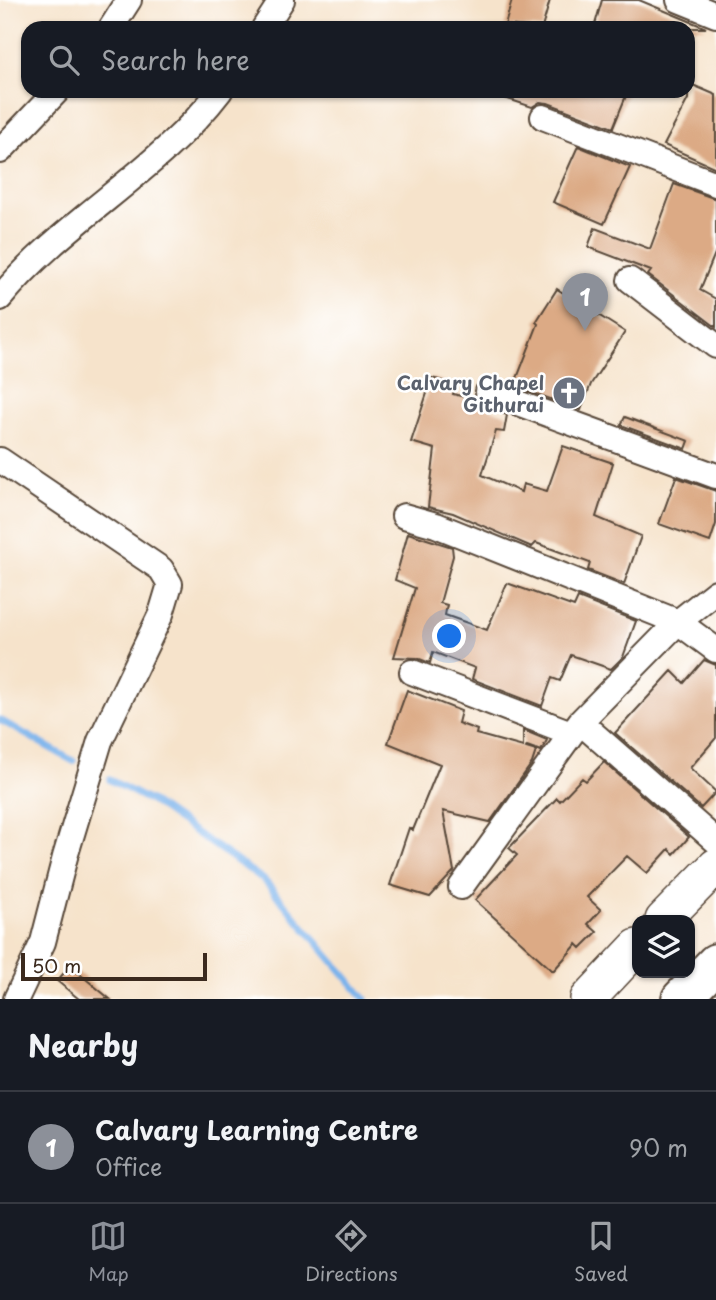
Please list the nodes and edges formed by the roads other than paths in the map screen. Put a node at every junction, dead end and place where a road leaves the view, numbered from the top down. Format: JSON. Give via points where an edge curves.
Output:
{"nodes":[{"id":1,"x":129,"y":0,"type":"edge"},
{"id":2,"x":282,"y":0,"type":"edge"},
{"id":3,"x":680,"y":0,"type":"edge"},
{"id":4,"x":716,"y":15,"type":"edge"},
{"id":5,"x":116,"y":21,"type":"edge"},
{"id":6,"x":268,"y":21,"type":"edge"},
{"id":7,"x":50,"y":98,"type":"edge"},
{"id":8,"x":215,"y":98,"type":"edge"},
{"id":9,"x":543,"y":117,"type":"dead end"},
{"id":10,"x":0,"y":151,"type":"edge"},
{"id":11,"x":716,"y":184,"type":"edge"},
{"id":12,"x":630,"y":280,"type":"dead end"},
{"id":13,"x":0,"y":298,"type":"edge"},
{"id":14,"x":716,"y":346,"type":"edge"},
{"id":15,"x":488,"y":392,"type":"dead end"},
{"id":16,"x":0,"y":460,"type":"edge"},
{"id":17,"x":716,"y":477,"type":"edge"},
{"id":18,"x":404,"y":516,"type":"dead end"},
{"id":19,"x":716,"y":592,"type":"edge"},
{"id":20,"x":678,"y":622,"type":"junction"},
{"id":21,"x":716,"y":650,"type":"edge"},
{"id":22,"x":412,"y":672,"type":"dead end"},
{"id":23,"x":576,"y":727,"type":"junction"},
{"id":24,"x":714,"y":841,"type":"edge"},
{"id":25,"x":461,"y":887,"type":"dead end"},
{"id":26,"x":666,"y":915,"type":"edge"},
{"id":27,"x":632,"y":952,"type":"edge"},
{"id":28,"x":716,"y":963,"type":"edge"},
{"id":29,"x":16,"y":999,"type":"edge"},
{"id":30,"x":588,"y":999,"type":"edge"},
{"id":31,"x":681,"y":999,"type":"edge"}],
"edges":[{"from":1,"to":5,"type":"street"},
{"from":2,"to":6,"type":"street"},
{"from":3,"to":4,"type":"street"},
{"from":7,"to":10,"type":"street"},
{"from":8,"to":13,"type":"street","via":[[195,124],[78,221]]},
{"from":9,"to":11,"type":"street"},
{"from":12,"to":14,"type":"street"},
{"from":15,"to":17,"type":"street"},
{"from":16,"to":29,"type":"street","via":[[161,569],[170,584],[161,614],[100,741],[43,942]]},
{"from":18,"to":20,"type":"street"},
{"from":19,"to":20,"type":"street"},
{"from":20,"to":21,"type":"street"},
{"from":20,"to":23,"type":"street"},
{"from":22,"to":23,"type":"street"},
{"from":23,"to":24,"type":"street"},
{"from":23,"to":25,"type":"street"},
{"from":24,"to":26,"type":"main road"},
{"from":27,"to":30,"type":"main road"},
{"from":28,"to":31,"type":"highway"}]}
